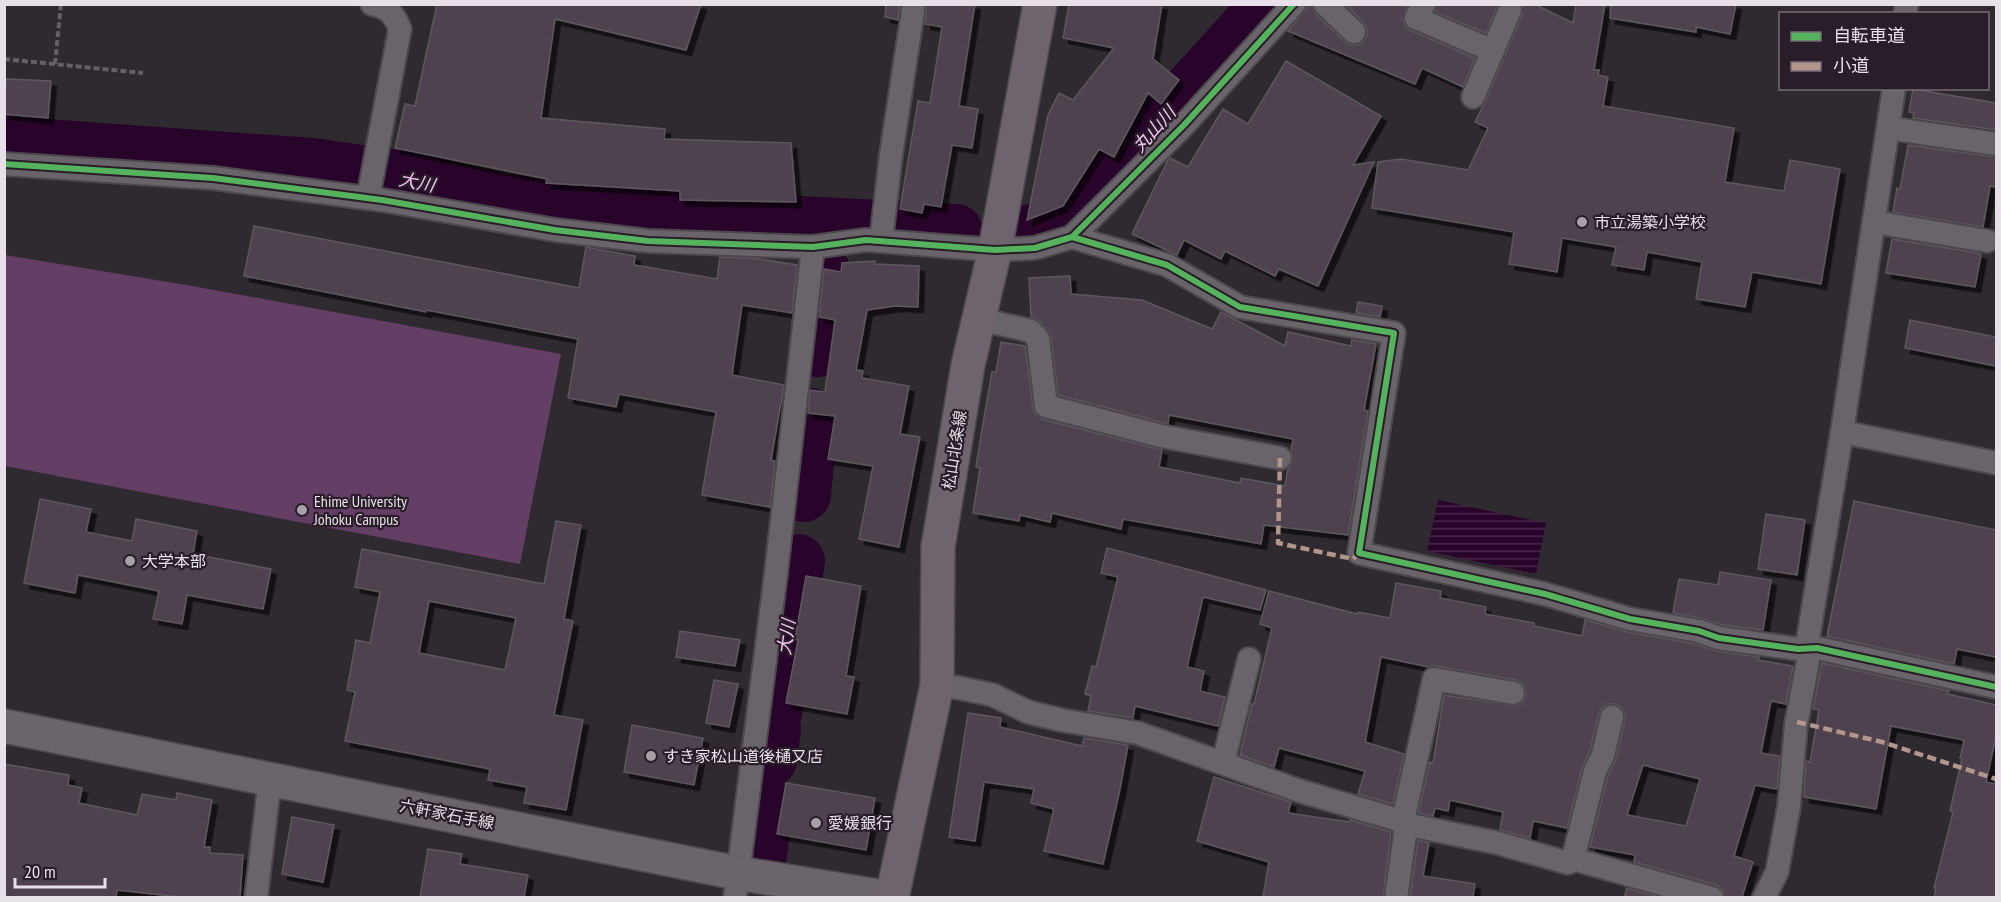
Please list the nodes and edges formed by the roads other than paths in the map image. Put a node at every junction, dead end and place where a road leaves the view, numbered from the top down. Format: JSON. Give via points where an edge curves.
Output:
{"nodes":[{"id":1,"x":372,"y":4,"type":"edge"},
{"id":2,"x":914,"y":4,"type":"edge"},
{"id":3,"x":1040,"y":4,"type":"edge"},
{"id":4,"x":1294,"y":4,"type":"edge"},
{"id":5,"x":1325,"y":4,"type":"edge"},
{"id":6,"x":1424,"y":4,"type":"edge"},
{"id":7,"x":1510,"y":10,"type":"dead end"},
{"id":8,"x":1354,"y":32,"type":"dead end"},
{"id":9,"x":1493,"y":51,"type":"junction"},
{"id":10,"x":1894,"y":90,"type":"edge"},
{"id":11,"x":1473,"y":97,"type":"dead end"},
{"id":12,"x":1888,"y":128,"type":"junction"},
{"id":13,"x":1996,"y":144,"type":"edge"},
{"id":14,"x":4,"y":164,"type":"edge"},
{"id":15,"x":368,"y":197,"type":"junction"},
{"id":16,"x":1874,"y":222,"type":"junction"},
{"id":17,"x":882,"y":232,"type":"junction"},
{"id":18,"x":1072,"y":237,"type":"junction"},
{"id":19,"x":1987,"y":241,"type":"dead end"},
{"id":20,"x":813,"y":247,"type":"junction"},
{"id":21,"x":995,"y":250,"type":"junction"},
{"id":22,"x":979,"y":319,"type":"junction"},
{"id":23,"x":1842,"y":432,"type":"junction"},
{"id":24,"x":1280,"y":459,"type":"dead end"},
{"id":25,"x":1996,"y":463,"type":"edge"},
{"id":26,"x":1808,"y":649,"type":"junction"},
{"id":27,"x":1249,"y":659,"type":"dead end"},
{"id":28,"x":937,"y":685,"type":"junction"},
{"id":29,"x":1996,"y":687,"type":"edge"},
{"id":30,"x":1513,"y":693,"type":"dead end"},
{"id":31,"x":1612,"y":717,"type":"dead end"},
{"id":32,"x":4,"y":726,"type":"edge"},
{"id":33,"x":1223,"y":763,"type":"junction"},
{"id":34,"x":270,"y":779,"type":"junction"},
{"id":35,"x":1405,"y":824,"type":"junction"},
{"id":36,"x":1573,"y":859,"type":"junction"},
{"id":37,"x":736,"y":885,"type":"edge"},
{"id":38,"x":1772,"y":896,"type":"edge"},
{"id":39,"x":256,"y":897,"type":"edge"},
{"id":40,"x":891,"y":897,"type":"edge"},
{"id":41,"x":1396,"y":897,"type":"edge"},
{"id":42,"x":1712,"y":897,"type":"edge"}],
"edges":[{"from":1,"to":15,"type":"street","via":[[394,15],[400,30]]},
{"from":2,"to":17,"type":"street"},
{"from":3,"to":21,"type":"main road","name":"松山北条線"},
{"from":4,"to":18,"type":"street","via":[[1184,125]]},
{"from":5,"to":8,"type":"street"},
{"from":6,"to":9,"type":"street","via":[[1416,18]]},
{"from":7,"to":9,"type":"street"},
{"from":9,"to":11,"type":"street"},
{"from":10,"to":12,"type":"street"},
{"from":12,"to":13,"type":"street"},
{"from":12,"to":16,"type":"street"},
{"from":14,"to":15,"type":"street","via":[[213,178]]},
{"from":15,"to":20,"type":"street","via":[[555,230],[648,241]]},
{"from":16,"to":19,"type":"street"},
{"from":16,"to":23,"type":"street"},
{"from":17,"to":20,"type":"street","via":[[866,240]]},
{"from":17,"to":21,"type":"street"},
{"from":18,"to":21,"type":"street","via":[[1035,248]]},
{"from":18,"to":26,"type":"street","via":[[1167,265],[1240,307],[1394,333],[1359,553],[1545,594],[1630,619],[1719,638]]},
{"from":20,"to":37,"type":"street"},
{"from":21,"to":22,"type":"main road","name":"松山北条線"},
{"from":22,"to":24,"type":"street","via":[[1031,331],[1038,339],[1046,406],[1161,436]]},
{"from":22,"to":28,"type":"main road","name":"松山北条線","via":[[938,547]]},
{"from":23,"to":25,"type":"street"},
{"from":23,"to":26,"type":"street"},
{"from":26,"to":29,"type":"street"},
{"from":26,"to":38,"type":"street","via":[[1789,806]]},
{"from":27,"to":33,"type":"street"},
{"from":28,"to":33,"type":"street","via":[[993,695],[1028,712],[1138,733]]},
{"from":28,"to":40,"type":"main road","name":"松山北条線"},
{"from":30,"to":35,"type":"street","via":[[1434,680]]},
{"from":31,"to":36,"type":"street"},
{"from":32,"to":34,"type":"main road","name":"六軒家石手線"},
{"from":33,"to":35,"type":"street"},
{"from":34,"to":37,"type":"main road","name":"六軒家石手線"},
{"from":34,"to":39,"type":"street"},
{"from":35,"to":36,"type":"street","via":[[1498,843],[1568,863]]},
{"from":35,"to":41,"type":"street"},
{"from":36,"to":42,"type":"street"},
{"from":37,"to":40,"type":"main road","name":"六軒家石手線"}]}
